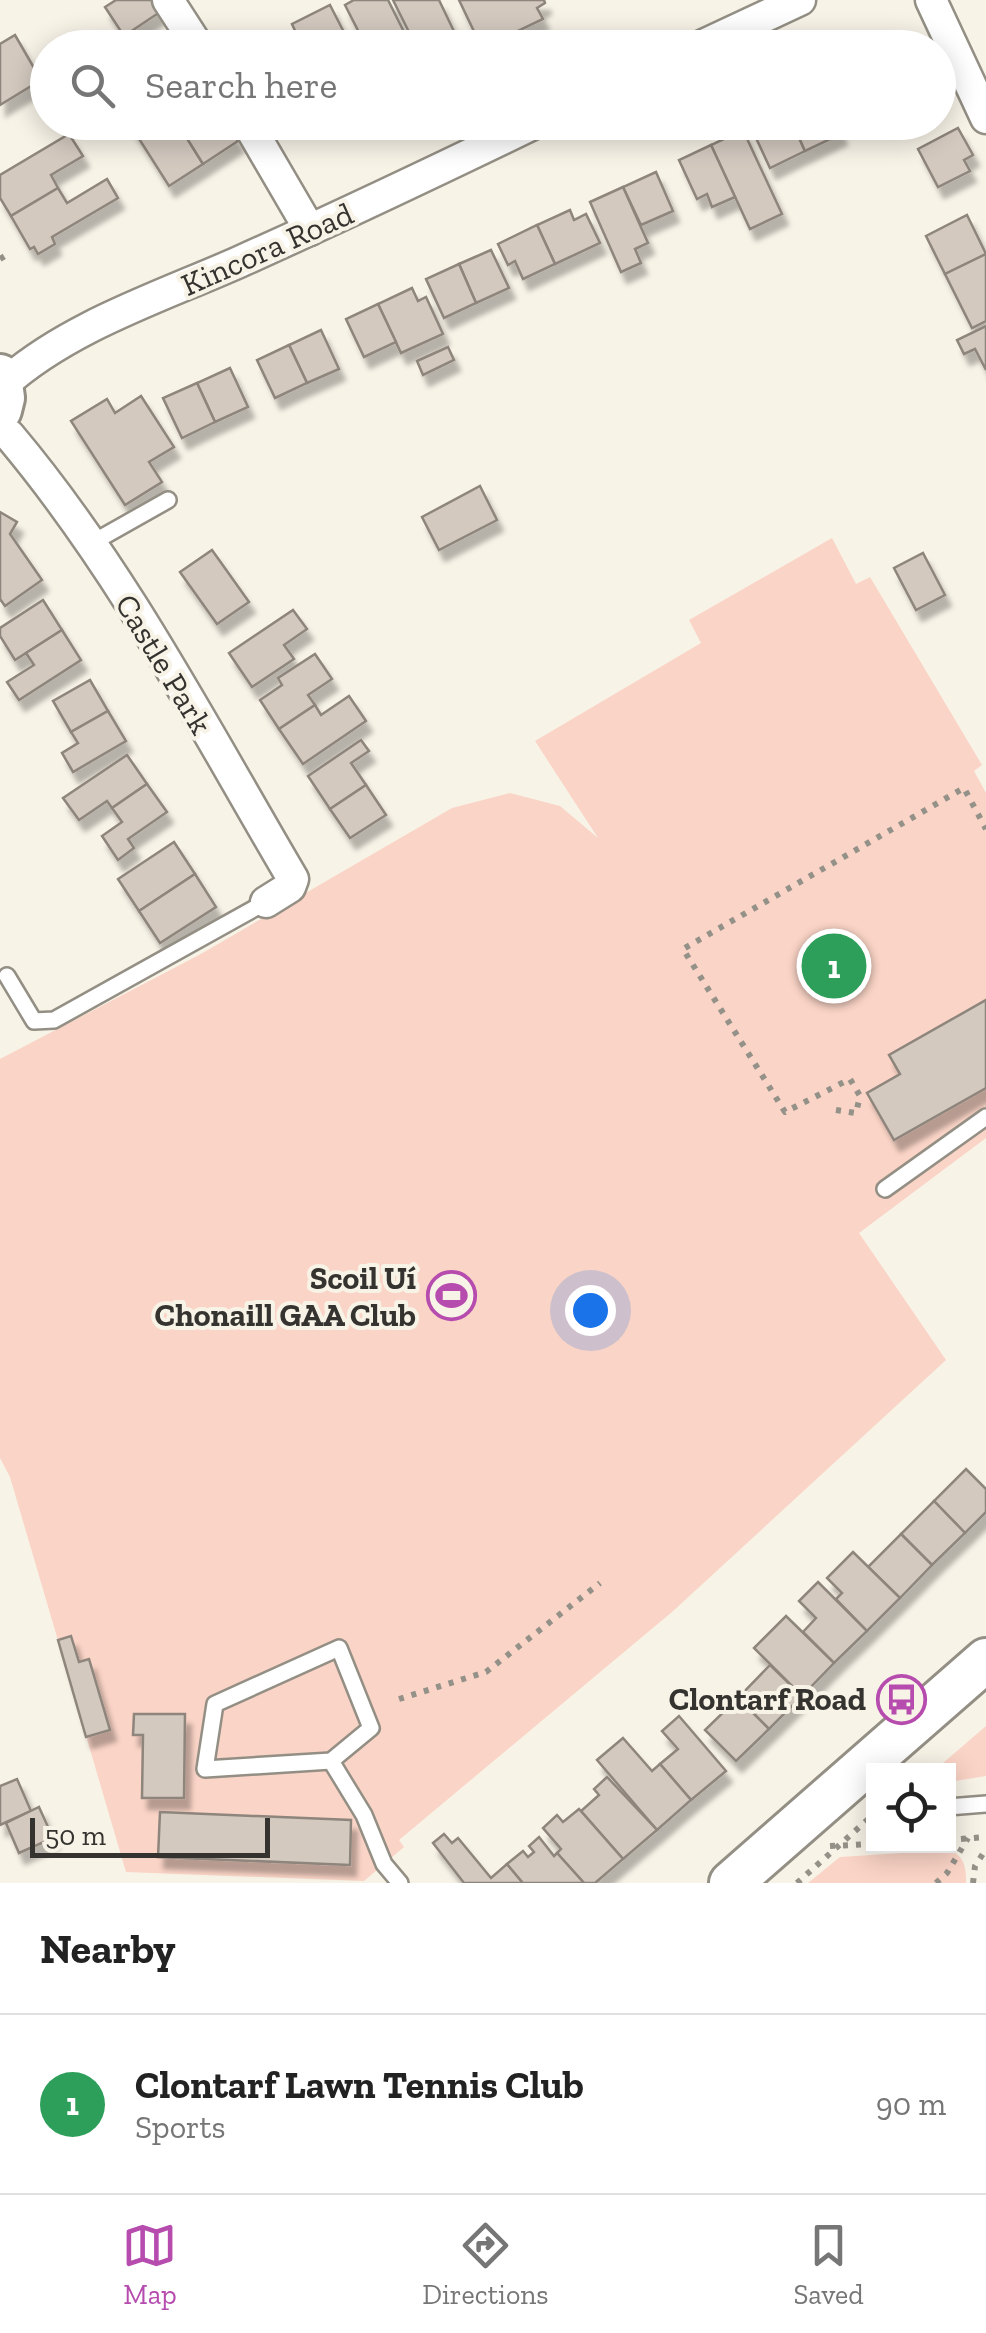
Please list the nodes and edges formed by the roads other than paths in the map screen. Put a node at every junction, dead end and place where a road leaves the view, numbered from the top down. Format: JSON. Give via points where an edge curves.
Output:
{"nodes":[{"id":1,"x":168,"y":0,"type":"edge"},
{"id":2,"x":800,"y":0,"type":"edge"},
{"id":3,"x":931,"y":0,"type":"edge"},
{"id":4,"x":187,"y":30,"type":"edge"},
{"id":5,"x":736,"y":30,"type":"edge"},
{"id":6,"x":945,"y":30,"type":"edge"},
{"id":7,"x":956,"y":54,"type":"edge"},
{"id":8,"x":986,"y":118,"type":"edge"},
{"id":9,"x":258,"y":140,"type":"edge"},
{"id":10,"x":499,"y":140,"type":"edge"},
{"id":11,"x":310,"y":230,"type":"junction"},
{"id":12,"x":1,"y":390,"type":"edge"},
{"id":13,"x":0,"y":431,"type":"edge"},
{"id":14,"x":168,"y":500,"type":"dead end"},
{"id":15,"x":90,"y":544,"type":"junction"},
{"id":16,"x":266,"y":902,"type":"joint"},
{"id":17,"x":7,"y":976,"type":"dead end"},
{"id":18,"x":986,"y":1117,"type":"edge"},
{"id":19,"x":885,"y":1189,"type":"dead end"},
{"id":20,"x":986,"y":1660,"type":"edge"},
{"id":21,"x":331,"y":1761,"type":"junction"},
{"id":22,"x":986,"y":1804,"type":"edge"},
{"id":23,"x":956,"y":1806,"type":"edge"},
{"id":24,"x":400,"y":1883,"type":"edge"},
{"id":25,"x":731,"y":1883,"type":"edge"}],
"edges":[{"from":1,"to":4,"type":"street"},
{"from":2,"to":5,"type":"street"},
{"from":3,"to":6,"type":"street"},
{"from":7,"to":8,"type":"street"},
{"from":9,"to":11,"type":"street"},
{"from":10,"to":11,"type":"street","name":"Kincora Road"},
{"from":11,"to":12,"type":"street","name":"Kincora Road","via":[[98,325],[25,365]]},
{"from":13,"to":15,"type":"street","name":"Castle Park","via":[[56,491]]},
{"from":14,"to":15,"type":"lane"},
{"from":15,"to":16,"type":"street","name":"Castle Park","via":[[292,878],[290,887]]},
{"from":16,"to":17,"type":"lane","via":[[54,1020],[34,1021]]},
{"from":18,"to":19,"type":"lane"},
{"from":20,"to":25,"type":"main road"},
{"from":21,"to":21,"type":"lane","via":[[205,1768],[215,1704],[339,1648],[371,1728]]},
{"from":21,"to":24,"type":"lane"},
{"from":22,"to":23,"type":"lane"}]}
